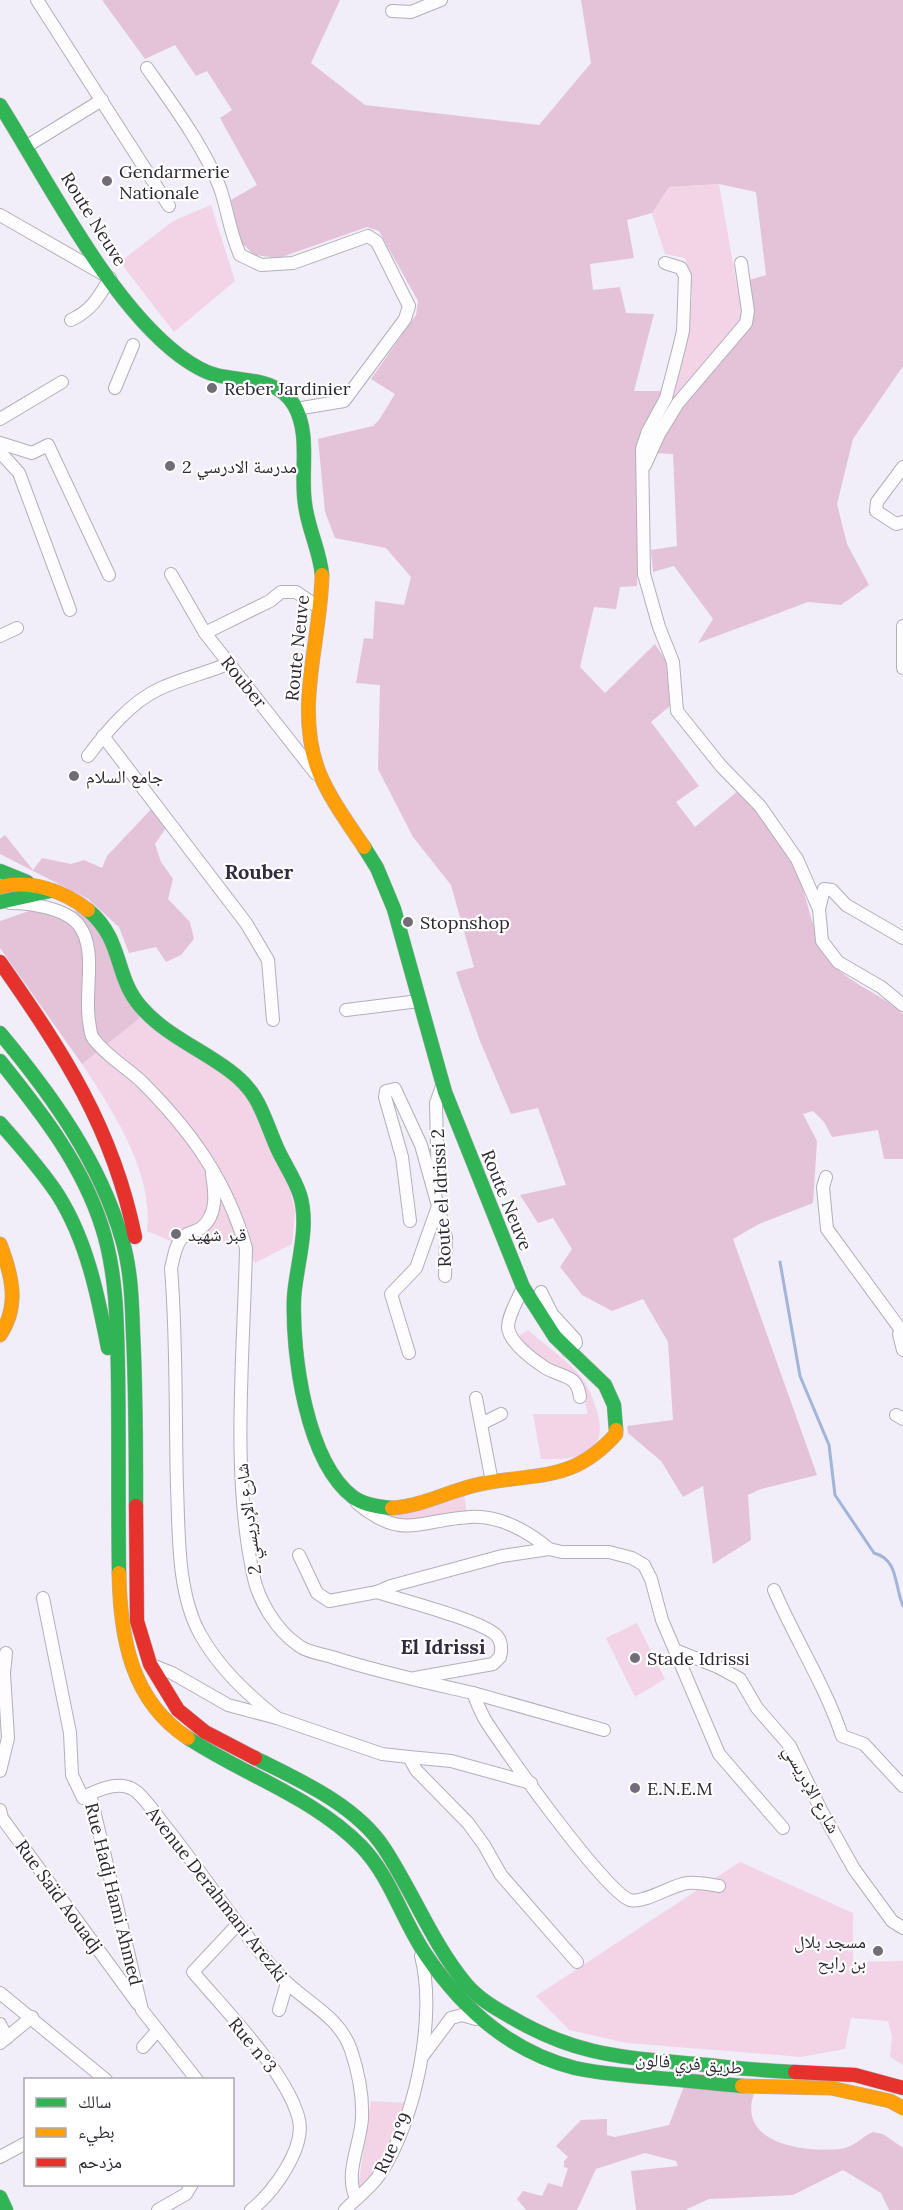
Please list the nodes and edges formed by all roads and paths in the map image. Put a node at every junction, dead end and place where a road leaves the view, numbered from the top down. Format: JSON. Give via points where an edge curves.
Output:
{"nodes":[{"id":1,"x":37,"y":0,"type":"edge"},
{"id":2,"x":441,"y":0,"type":"edge"},
{"id":3,"x":392,"y":11,"type":"dead end"},
{"id":4,"x":147,"y":68,"type":"dead end"},
{"id":5,"x":102,"y":100,"type":"junction"},
{"id":6,"x":0,"y":105,"type":"edge"},
{"id":7,"x":27,"y":146,"type":"junction"},
{"id":8,"x":169,"y":206,"type":"dead end"},
{"id":9,"x":0,"y":215,"type":"edge"},
{"id":10,"x":665,"y":263,"type":"dead end"},
{"id":11,"x":741,"y":264,"type":"dead end"},
{"id":12,"x":110,"y":278,"type":"junction"},
{"id":13,"x":71,"y":320,"type":"dead end"},
{"id":14,"x":133,"y":345,"type":"dead end"},
{"id":15,"x":62,"y":382,"type":"dead end"},
{"id":16,"x":115,"y":388,"type":"dead end"},
{"id":17,"x":296,"y":409,"type":"junction"},
{"id":18,"x":0,"y":419,"type":"edge"},
{"id":19,"x":0,"y":443,"type":"edge"},
{"id":20,"x":0,"y":452,"type":"edge"},
{"id":21,"x":903,"y":467,"type":"edge"},
{"id":22,"x":643,"y":469,"type":"junction"},
{"id":23,"x":903,"y":522,"type":"edge"},
{"id":24,"x":171,"y":574,"type":"dead end"},
{"id":25,"x":109,"y":575,"type":"dead end"},
{"id":26,"x":320,"y":608,"type":"junction"},
{"id":27,"x":69,"y":610,"type":"dead end"},
{"id":28,"x":903,"y":626,"type":"edge"},
{"id":29,"x":17,"y":628,"type":"dead end"},
{"id":30,"x":206,"y":633,"type":"junction"},
{"id":31,"x":0,"y":636,"type":"edge"},
{"id":32,"x":230,"y":663,"type":"junction"},
{"id":33,"x":903,"y":668,"type":"edge"},
{"id":34,"x":103,"y":736,"type":"junction"},
{"id":35,"x":88,"y":756,"type":"dead end"},
{"id":36,"x":325,"y":786,"type":"junction"},
{"id":37,"x":0,"y":871,"type":"edge"},
{"id":38,"x":28,"y":883,"type":"junction"},
{"id":39,"x":0,"y":887,"type":"edge"},
{"id":40,"x":51,"y":890,"type":"junction"},
{"id":41,"x":0,"y":903,"type":"edge"},
{"id":42,"x":819,"y":909,"type":"junction"},
{"id":43,"x":903,"y":938,"type":"edge"},
{"id":44,"x":0,"y":962,"type":"edge"},
{"id":45,"x":419,"y":1001,"type":"junction"},
{"id":46,"x":903,"y":1005,"type":"edge"},
{"id":47,"x":346,"y":1010,"type":"dead end"},
{"id":48,"x":273,"y":1020,"type":"dead end"},
{"id":49,"x":0,"y":1033,"type":"edge"},
{"id":50,"x":0,"y":1060,"type":"edge"},
{"id":51,"x":442,"y":1086,"type":"junction"},
{"id":52,"x":0,"y":1123,"type":"edge"},
{"id":53,"x":211,"y":1163,"type":"junction"},
{"id":54,"x":826,"y":1177,"type":"dead end"},
{"id":55,"x":438,"y":1206,"type":"junction"},
{"id":56,"x":410,"y":1221,"type":"dead end"},
{"id":57,"x":0,"y":1244,"type":"edge"},
{"id":58,"x":445,"y":1276,"type":"dead end"},
{"id":59,"x":523,"y":1287,"type":"junction"},
{"id":60,"x":541,"y":1292,"type":"dead end"},
{"id":61,"x":902,"y":1330,"type":"edge"},
{"id":62,"x":0,"y":1335,"type":"edge"},
{"id":63,"x":903,"y":1350,"type":"edge"},
{"id":64,"x":568,"y":1351,"type":"junction"},
{"id":65,"x":409,"y":1353,"type":"dead end"},
{"id":66,"x":135,"y":1370,"type":"junction"},
{"id":67,"x":580,"y":1397,"type":"dead end"},
{"id":68,"x":477,"y":1398,"type":"dead end"},
{"id":69,"x":501,"y":1414,"type":"dead end"},
{"id":70,"x":119,"y":1421,"type":"junction"},
{"id":71,"x":483,"y":1423,"type":"junction"},
{"id":72,"x":492,"y":1482,"type":"junction"},
{"id":73,"x":351,"y":1498,"type":"junction"},
{"id":74,"x":549,"y":1550,"type":"junction"},
{"id":75,"x":299,"y":1556,"type":"dead end"},
{"id":76,"x":774,"y":1590,"type":"dead end"},
{"id":77,"x":377,"y":1592,"type":"junction"},
{"id":78,"x":43,"y":1598,"type":"dead end"},
{"id":79,"x":675,"y":1650,"type":"junction"},
{"id":80,"x":6,"y":1653,"type":"dead end"},
{"id":81,"x":150,"y":1664,"type":"junction"},
{"id":82,"x":410,"y":1679,"type":"junction"},
{"id":83,"x":473,"y":1693,"type":"junction"},
{"id":84,"x":277,"y":1718,"type":"junction"},
{"id":85,"x":604,"y":1730,"type":"dead end"},
{"id":86,"x":409,"y":1757,"type":"junction"},
{"id":87,"x":0,"y":1771,"type":"edge"},
{"id":88,"x":531,"y":1783,"type":"junction"},
{"id":89,"x":903,"y":1786,"type":"edge"},
{"id":90,"x":90,"y":1794,"type":"junction"},
{"id":91,"x":6,"y":1814,"type":"edge"},
{"id":92,"x":783,"y":1828,"type":"dead end"},
{"id":93,"x":719,"y":1886,"type":"dead end"},
{"id":94,"x":237,"y":1924,"type":"junction"},
{"id":95,"x":903,"y":1928,"type":"edge"},
{"id":96,"x":417,"y":1941,"type":"junction"},
{"id":97,"x":578,"y":1962,"type":"dead end"},
{"id":98,"x":287,"y":1983,"type":"junction"},
{"id":99,"x":0,"y":1993,"type":"edge"},
{"id":100,"x":142,"y":2010,"type":"junction"},
{"id":101,"x":279,"y":2010,"type":"dead end"},
{"id":102,"x":32,"y":2017,"type":"junction"},
{"id":103,"x":481,"y":2021,"type":"junction"},
{"id":104,"x":0,"y":2024,"type":"edge"},
{"id":105,"x":158,"y":2030,"type":"junction"},
{"id":106,"x":3,"y":2041,"type":"edge"},
{"id":107,"x":142,"y":2048,"type":"dead end"},
{"id":108,"x":419,"y":2064,"type":"junction"},
{"id":109,"x":105,"y":2078,"type":"edge"},
{"id":110,"x":196,"y":2078,"type":"edge"},
{"id":111,"x":903,"y":2088,"type":"edge"},
{"id":112,"x":903,"y":2108,"type":"edge"},
{"id":113,"x":24,"y":2145,"type":"edge"},
{"id":114,"x":0,"y":2157,"type":"edge"},
{"id":115,"x":187,"y":2188,"type":"edge"},
{"id":116,"x":0,"y":2197,"type":"edge"},
{"id":117,"x":356,"y":2198,"type":"junction"},
{"id":118,"x":6,"y":2210,"type":"edge"},
{"id":119,"x":158,"y":2210,"type":"edge"},
{"id":120,"x":251,"y":2210,"type":"edge"},
{"id":121,"x":345,"y":2210,"type":"edge"}],
"edges":[{"from":1,"to":5,"type":"street"},
{"from":2,"to":3,"type":"street","via":[[411,12]]},
{"from":4,"to":17,"type":"street","via":[[220,188],[229,231],[240,255],[261,265],[293,263],[368,236],[377,242],[409,306],[405,320],[344,401]]},
{"from":5,"to":7,"type":"street"},
{"from":5,"to":8,"type":"street"},
{"from":6,"to":7,"type":"main road","name":"Route Neuve"},
{"from":7,"to":12,"type":"main road","name":"Route Neuve"},
{"from":9,"to":12,"type":"street"},
{"from":10,"to":22,"type":"street","via":[[681,268],[685,276],[683,331],[666,398],[642,449]]},
{"from":11,"to":22,"type":"street","via":[[748,311],[746,323],[678,403]]},
{"from":12,"to":13,"type":"street","via":[[92,307]]},
{"from":12,"to":17,"type":"main road","name":"Route Neuve","via":[[170,348],[193,365],[215,375],[270,385],[285,393]]},
{"from":14,"to":16,"type":"street"},
{"from":15,"to":18,"type":"street"},
{"from":17,"to":26,"type":"main road","name":"Route Neuve","via":[[301,428],[304,500],[322,567]]},
{"from":19,"to":25,"type":"street","via":[[32,453],[48,445]]},
{"from":20,"to":27,"type":"street","via":[[19,473]]},
{"from":21,"to":23,"type":"street","via":[[877,502],[876,511],[896,524]]},
{"from":22,"to":42,"type":"street","via":[[644,574],[673,662],[677,711],[721,766],[760,806],[797,859]]},
{"from":24,"to":30,"type":"street","name":"Rouber"},
{"from":26,"to":30,"type":"street","via":[[296,592],[281,592]]},
{"from":26,"to":36,"type":"main road","name":"Route Neuve","via":[[308,678],[308,708],[312,752]]},
{"from":28,"to":33,"type":"street"},
{"from":29,"to":31,"type":"street"},
{"from":30,"to":32,"type":"street","name":"Rouber"},
{"from":32,"to":34,"type":"street","via":[[159,688],[142,698]]},
{"from":32,"to":36,"type":"street","name":"Rouber"},
{"from":34,"to":35,"type":"street"},
{"from":34,"to":48,"type":"street","via":[[246,923],[268,960]]},
{"from":36,"to":45,"type":"main road","name":"Route Neuve","via":[[385,883]]},
{"from":37,"to":38,"type":"main road"},
{"from":38,"to":39,"type":"main road"},
{"from":38,"to":40,"type":"main road"},
{"from":40,"to":41,"type":"main road"},
{"from":40,"to":73,"type":"main road","via":[[84,903],[96,914],[116,946],[127,987],[142,1010],[241,1078],[260,1102],[298,1189],[303,1211],[294,1306],[296,1346],[306,1398],[329,1472]]},
{"from":41,"to":53,"type":"street","name":"شارع الإدريسي 2","via":[[46,909],[69,916],[78,924],[89,942],[86,1000],[92,1037],[143,1083]]},
{"from":42,"to":43,"type":"street","via":[[824,889],[832,890],[846,905]]},
{"from":42,"to":46,"type":"street","via":[[822,941],[838,962]]},
{"from":44,"to":66,"type":"main road","via":[[82,1083],[126,1193],[136,1252]]},
{"from":45,"to":47,"type":"street"},
{"from":45,"to":51,"type":"main road","name":"Route Neuve"},
{"from":49,"to":66,"type":"main road","via":[[77,1138],[111,1204],[128,1260]]},
{"from":50,"to":70,"type":"main road","via":[[68,1154],[102,1224],[115,1281]]},
{"from":51,"to":55,"type":"street","name":"Route el Idrissi 2","via":[[436,1102]]},
{"from":51,"to":59,"type":"main road","name":"Route Neuve"},
{"from":52,"to":70,"type":"main road","via":[[47,1180],[75,1230],[105,1330]]},
{"from":53,"to":82,"type":"street","name":"شارع الإدريسي 2","via":[[246,1248],[240,1451],[253,1575],[263,1602],[278,1626],[299,1647]]},
{"from":53,"to":84,"type":"street","via":[[215,1196],[211,1213],[199,1230],[184,1235],[178,1243],[171,1268],[178,1522],[183,1571],[195,1622],[211,1651],[245,1692]]},
{"from":54,"to":61,"type":"street","via":[[823,1187],[827,1229]]},
{"from":55,"to":56,"type":"street","via":[[421,1145],[398,1091],[386,1091],[402,1157]]},
{"from":55,"to":58,"type":"street","name":"Route el Idrissi 2","via":[[446,1237]]},
{"from":55,"to":65,"type":"street","via":[[416,1268],[392,1294]]},
{"from":57,"to":62,"type":"main road","via":[[12,1278],[13,1302],[8,1325]]},
{"from":59,"to":64,"type":"main road","name":"Route Neuve"},
{"from":59,"to":67,"type":"street","via":[[508,1324],[511,1339],[545,1367],[572,1378],[579,1386]]},
{"from":60,"to":64,"type":"street","via":[[552,1314],[575,1339]]},
{"from":61,"to":63,"type":"street"},
{"from":64,"to":72,"type":"main road","name":"Route Neuve","via":[[595,1371],[613,1396],[616,1434],[588,1461],[568,1469]]},
{"from":66,"to":81,"type":"main road","via":[[136,1603],[140,1635]]},
{"from":68,"to":71,"type":"street"},
{"from":69,"to":71,"type":"street"},
{"from":70,"to":96,"type":"main road","name":"طريق فري فالون","via":[[120,1619],[125,1650],[143,1692],[179,1734],[236,1768],[306,1802],[333,1821],[370,1856]]},
{"from":71,"to":72,"type":"street"},
{"from":72,"to":73,"type":"main road","name":"Route Neuve","via":[[413,1507],[375,1507]]},
{"from":73,"to":74,"type":"street","via":[[376,1519],[391,1524],[410,1526],[471,1516],[499,1520],[535,1538]]},
{"from":74,"to":77,"type":"street","via":[[502,1556]]},
{"from":74,"to":79,"type":"street","via":[[609,1552],[644,1565]]},
{"from":75,"to":77,"type":"street","via":[[317,1593],[329,1601]]},
{"from":76,"to":89,"type":"street","via":[[834,1711],[842,1736],[864,1744]]},
{"from":77,"to":82,"type":"street","via":[[475,1624],[495,1634],[500,1642],[501,1655],[493,1664]]},
{"from":78,"to":90,"type":"street","name":"Rue Hadj Hami Ahmed","via":[[70,1733],[72,1775],[83,1798]]},
{"from":79,"to":92,"type":"street","via":[[719,1754]]},
{"from":79,"to":95,"type":"street","name":"شارع الإدريسي","via":[[740,1679],[757,1708],[790,1746],[854,1869],[892,1921]]},
{"from":80,"to":87,"type":"street","via":[[8,1738]]},
{"from":81,"to":84,"type":"street","via":[[228,1705]]},
{"from":81,"to":111,"type":"main road","via":[[168,1697],[195,1725],[318,1790],[364,1826],[383,1846],[460,1976],[483,2000],[522,2025],[590,2052],[855,2075]]},
{"from":82,"to":83,"type":"street","name":"شارع الإدريسي 2"},
{"from":83,"to":85,"type":"street","name":"شارع الإدريسي 2"},
{"from":83,"to":88,"type":"street","via":[[484,1718]]},
{"from":84,"to":86,"type":"street","via":[[382,1754]]},
{"from":86,"to":88,"type":"street","via":[[451,1761]]},
{"from":86,"to":97,"type":"street","via":[[416,1770],[468,1823],[522,1901]]},
{"from":88,"to":93,"type":"street","via":[[574,1844],[607,1883],[630,1900],[685,1883]]},
{"from":90,"to":94,"type":"street","name":"Avenue Derahmani Arezki","via":[[103,1787],[122,1785],[136,1791]]},
{"from":90,"to":100,"type":"street","name":"Rue Hadj Hami Ahmed"},
{"from":91,"to":100,"type":"street","name":"Rue Saïd Aouadj"},
{"from":94,"to":98,"type":"street","name":"Avenue Derahmani Arezki"},
{"from":94,"to":120,"type":"street","name":"Rue n°3","via":[[193,1972],[277,2072],[299,2116],[300,2131],[280,2180]]},
{"from":96,"to":103,"type":"main road","name":"طريق فري فالون","via":[[445,1985]]},
{"from":96,"to":108,"type":"street","via":[[426,1987]]},
{"from":98,"to":101,"type":"street"},
{"from":98,"to":117,"type":"street","name":"Avenue Derahmani Arezki","via":[[332,2019],[352,2051],[362,2118],[351,2178]]},
{"from":99,"to":102,"type":"street"},
{"from":100,"to":105,"type":"street","name":"Rue Hadj Hami Ahmed"},
{"from":102,"to":106,"type":"street"},
{"from":102,"to":109,"type":"street"},
{"from":103,"to":108,"type":"street","via":[[462,2015],[451,2018],[436,2034]]},
{"from":103,"to":112,"type":"main road","name":"طريق فري فالون","via":[[536,2054],[586,2071],[747,2086],[826,2087]]},
{"from":104,"to":106,"type":"street"},
{"from":105,"to":107,"type":"street"},
{"from":105,"to":110,"type":"street","name":"Rue Hadj Hami Ahmed"},
{"from":108,"to":117,"type":"street","name":"Rue n°9","via":[[408,2117],[397,2143],[379,2176]]},
{"from":113,"to":114,"type":"street"},
{"from":115,"to":119,"type":"street"},
{"from":116,"to":118,"type":"main road"},
{"from":117,"to":121,"type":"street","name":"Rue n°9"}]}
